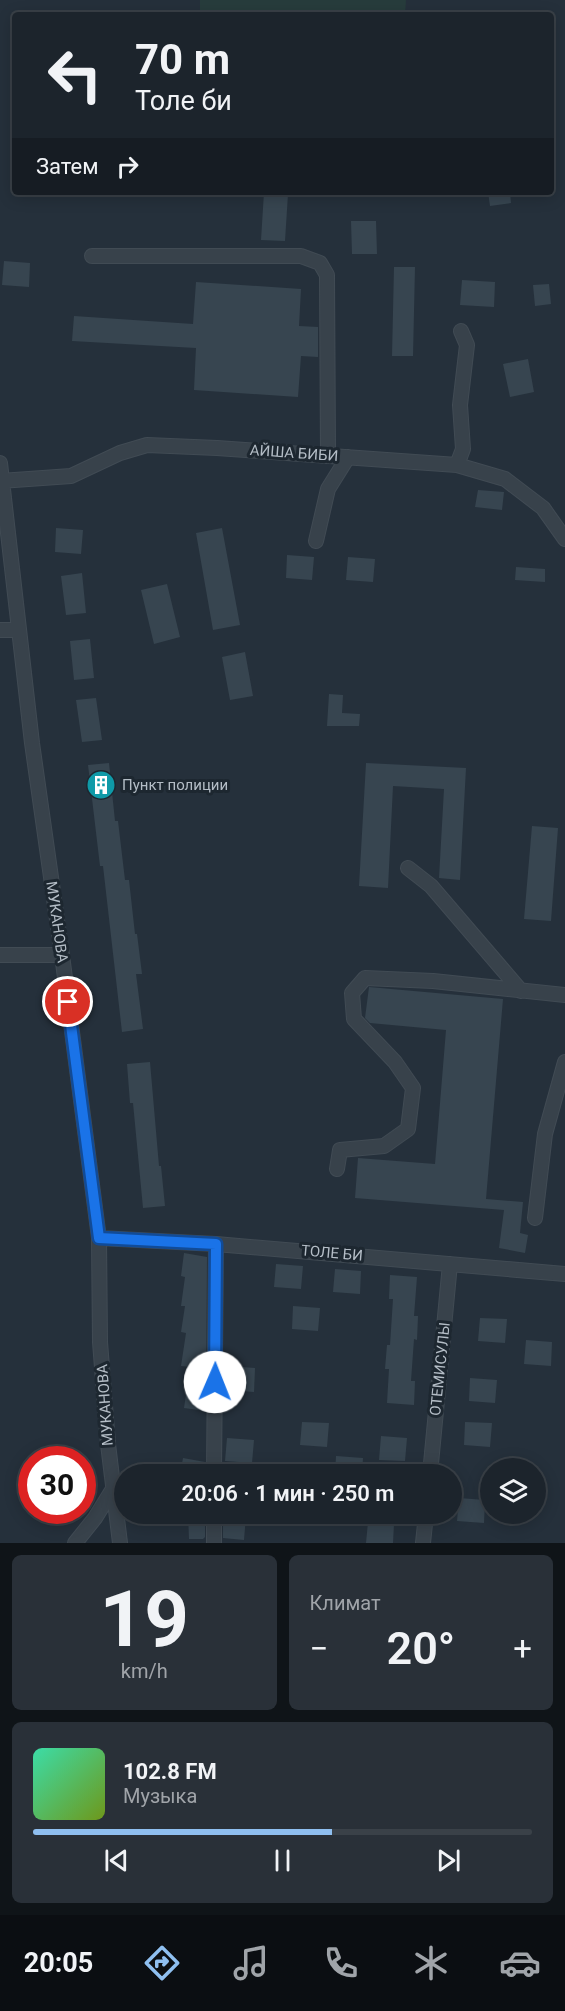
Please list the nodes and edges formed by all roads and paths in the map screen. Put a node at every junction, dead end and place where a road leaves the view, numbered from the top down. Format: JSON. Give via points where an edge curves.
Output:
{"nodes":[{"id":1,"x":92,"y":256,"type":"dead end"},
{"id":2,"x":461,"y":331,"type":"dead end"},
{"id":3,"x":328,"y":455,"type":"junction"},
{"id":4,"x":348,"y":457,"type":"junction"},
{"id":5,"x":0,"y":463,"type":"edge"},
{"id":6,"x":457,"y":465,"type":"junction"},
{"id":7,"x":1,"y":481,"type":"edge"},
{"id":8,"x":565,"y":539,"type":"edge"},
{"id":9,"x":316,"y":541,"type":"dead end"},
{"id":10,"x":0,"y":630,"type":"edge"},
{"id":11,"x":18,"y":630,"type":"junction"},
{"id":12,"x":408,"y":868,"type":"dead end"},
{"id":13,"x":0,"y":955,"type":"edge"},
{"id":14,"x":62,"y":955,"type":"junction"},
{"id":15,"x":522,"y":990,"type":"junction"},
{"id":16,"x":565,"y":995,"type":"edge"},
{"id":17,"x":565,"y":1062,"type":"edge"},
{"id":18,"x":337,"y":1169,"type":"dead end"},
{"id":19,"x":535,"y":1218,"type":"dead end"},
{"id":20,"x":99,"y":1238,"type":"junction"},
{"id":21,"x":216,"y":1244,"type":"junction"},
{"id":22,"x":450,"y":1264,"type":"junction"},
{"id":23,"x":565,"y":1274,"type":"edge"},
{"id":24,"x":214,"y":1464,"type":"edge"},
{"id":25,"x":431,"y":1464,"type":"edge"},
{"id":26,"x":113,"y":1489,"type":"junction"},
{"id":27,"x":214,"y":1524,"type":"edge"},
{"id":28,"x":425,"y":1524,"type":"edge"},
{"id":29,"x":75,"y":1543,"type":"edge"},
{"id":30,"x":120,"y":1543,"type":"edge"},
{"id":31,"x":213,"y":1543,"type":"edge"},
{"id":32,"x":423,"y":1543,"type":"edge"}],
"edges":[{"from":1,"to":3,"type":"street","via":[[301,256],[320,263],[327,275]]},
{"from":2,"to":6,"type":"street","via":[[467,345],[460,405],[463,448]]},
{"from":3,"to":4,"type":"street","name":"АЙША БИБИ"},
{"from":3,"to":7,"type":"street","name":"АЙША БИБИ","via":[[147,445],[71,476]]},
{"from":4,"to":6,"type":"street","name":"АЙША БИБИ"},
{"from":4,"to":9,"type":"street","via":[[328,489]]},
{"from":5,"to":7,"type":"street","name":"МУКАНОВА"},
{"from":6,"to":8,"type":"street","name":"АЙША БИБИ","via":[[505,479],[543,508]]},
{"from":7,"to":11,"type":"street","name":"МУКАНОВА"},
{"from":10,"to":11,"type":"street"},
{"from":11,"to":14,"type":"street","name":"МУКАНОВА"},
{"from":12,"to":15,"type":"street","via":[[431,886]]},
{"from":13,"to":14,"type":"street"},
{"from":14,"to":20,"type":"street","name":"МУКАНОВА"},
{"from":15,"to":16,"type":"street"},
{"from":15,"to":18,"type":"street","via":[[365,978],[352,993],[354,1019],[395,1062],[413,1088],[408,1129],[384,1146],[340,1150]]},
{"from":17,"to":19,"type":"street","via":[[545,1134]]},
{"from":20,"to":21,"type":"street","name":"ТОЛЕ БИ"},
{"from":20,"to":26,"type":"street","name":"МУКАНОВА","via":[[100,1342]]},
{"from":21,"to":22,"type":"street","name":"ТОЛЕ БИ"},
{"from":21,"to":24,"type":"street"},
{"from":22,"to":23,"type":"street","name":"ТОЛЕ БИ"},
{"from":22,"to":25,"type":"street","name":"ОТЕМИСУЛЫ"},
{"from":26,"to":29,"type":"street"},
{"from":26,"to":30,"type":"street","name":"МУКАНОВА"},
{"from":27,"to":31,"type":"street"},
{"from":28,"to":32,"type":"street"}]}
